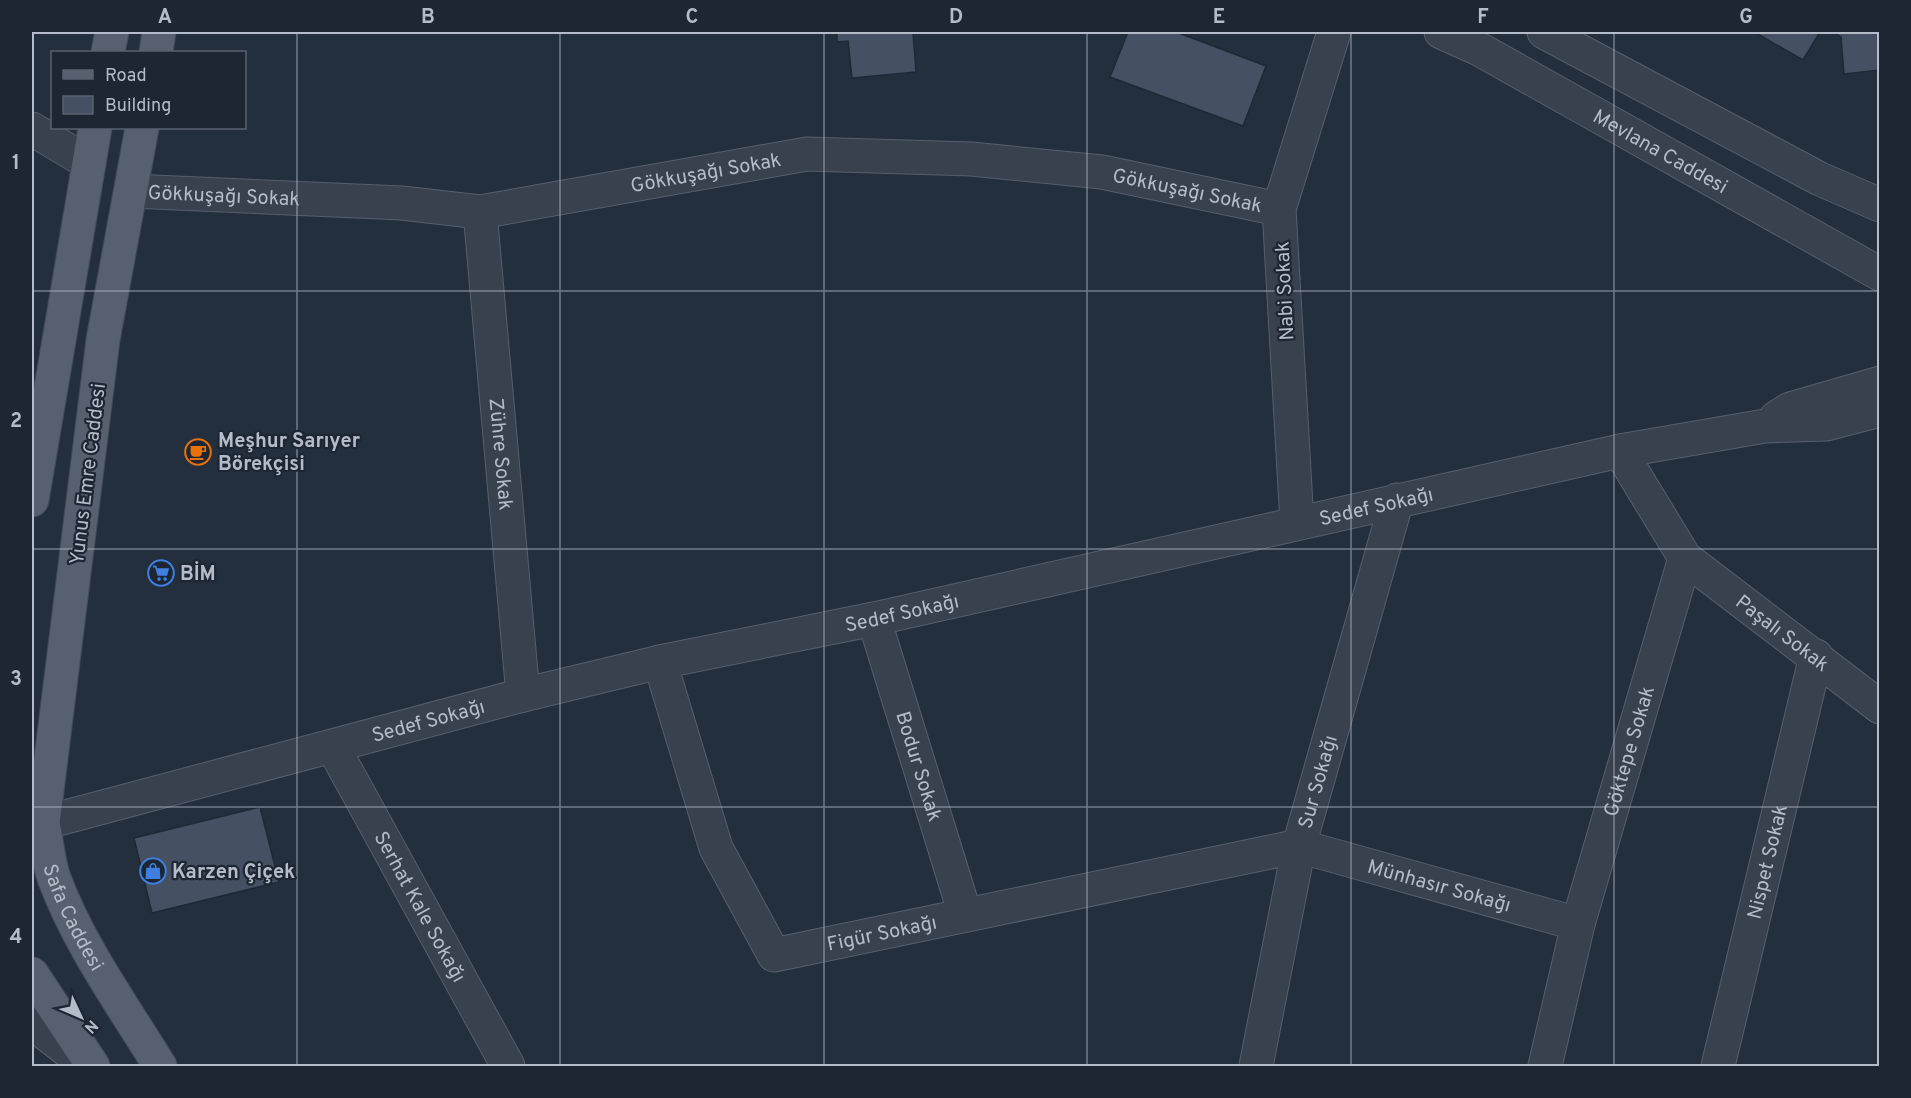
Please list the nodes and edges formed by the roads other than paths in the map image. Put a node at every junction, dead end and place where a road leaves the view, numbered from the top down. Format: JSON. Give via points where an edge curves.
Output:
{"nodes":[{"id":1,"x":112,"y":32,"type":"edge"},
{"id":2,"x":159,"y":32,"type":"edge"},
{"id":3,"x":1334,"y":32,"type":"edge"},
{"id":4,"x":1441,"y":32,"type":"edge"},
{"id":5,"x":1544,"y":32,"type":"edge"},
{"id":6,"x":108,"y":51,"type":"edge"},
{"id":7,"x":156,"y":51,"type":"edge"},
{"id":8,"x":32,"y":129,"type":"edge"},
{"id":9,"x":95,"y":129,"type":"edge"},
{"id":10,"x":142,"y":129,"type":"edge"},
{"id":11,"x":89,"y":163,"type":"junction"},
{"id":12,"x":131,"y":191,"type":"junction"},
{"id":13,"x":1880,"y":205,"type":"edge"},
{"id":14,"x":1279,"y":209,"type":"junction"},
{"id":15,"x":480,"y":212,"type":"junction"},
{"id":16,"x":1880,"y":274,"type":"edge"},
{"id":17,"x":1880,"y":383,"type":"edge"},
{"id":18,"x":41,"y":392,"type":"edge"},
{"id":19,"x":1880,"y":410,"type":"edge"},
{"id":20,"x":1765,"y":426,"type":"junction"},
{"id":21,"x":1620,"y":451,"type":"junction"},
{"id":22,"x":32,"y":500,"type":"edge"},
{"id":23,"x":1396,"y":500,"type":"junction"},
{"id":24,"x":1297,"y":524,"type":"junction"},
{"id":25,"x":1685,"y":558,"type":"junction"},
{"id":26,"x":874,"y":619,"type":"junction"},
{"id":27,"x":1816,"y":656,"type":"junction"},
{"id":28,"x":660,"y":662,"type":"junction"},
{"id":29,"x":523,"y":695,"type":"junction"},
{"id":30,"x":1880,"y":707,"type":"edge"},
{"id":31,"x":333,"y":747,"type":"junction"},
{"id":32,"x":38,"y":825,"type":"edge"},
{"id":33,"x":1299,"y":846,"type":"junction"},
{"id":34,"x":965,"y":914,"type":"junction"},
{"id":35,"x":1578,"y":924,"type":"junction"},
{"id":36,"x":32,"y":974,"type":"edge"},
{"id":37,"x":32,"y":1023,"type":"edge"},
{"id":38,"x":88,"y":1066,"type":"edge"},
{"id":39,"x":93,"y":1066,"type":"edge"},
{"id":40,"x":160,"y":1066,"type":"edge"},
{"id":41,"x":508,"y":1066,"type":"edge"},
{"id":42,"x":1256,"y":1066,"type":"edge"},
{"id":43,"x":1545,"y":1066,"type":"edge"},
{"id":44,"x":1719,"y":1066,"type":"edge"}],
"edges":[{"from":1,"to":6,"type":"main road"},
{"from":2,"to":7,"type":"main road"},
{"from":3,"to":14,"type":"street","name":"Nabi Sokak"},
{"from":4,"to":16,"type":"street","name":"Mevlana Caddesi","via":[[1479,49]]},
{"from":5,"to":13,"type":"street","via":[[1820,179]]},
{"from":8,"to":11,"type":"street"},
{"from":9,"to":11,"type":"main road"},
{"from":10,"to":12,"type":"main road","name":"Yunus Emre Caddesi"},
{"from":11,"to":18,"type":"main road"},
{"from":12,"to":15,"type":"street","name":"Gökkuşağı Sokak","via":[[402,203]]},
{"from":12,"to":32,"type":"main road","name":"Yunus Emre Caddesi","via":[[104,340]]},
{"from":14,"to":15,"type":"street","name":"Gökkuşağı Sokak","via":[[1102,172],[971,159],[807,154]]},
{"from":14,"to":24,"type":"street","name":"Nabi Sokak"},
{"from":15,"to":29,"type":"street","name":"Zühre Sokak"},
{"from":17,"to":20,"type":"street","via":[[1790,409]]},
{"from":18,"to":22,"type":"main road"},
{"from":19,"to":20,"type":"street","name":"Sedef Sokağı","via":[[1826,424]]},
{"from":20,"to":21,"type":"street","name":"Sedef Sokağı"},
{"from":21,"to":23,"type":"street","name":"Sedef Sokağı"},
{"from":21,"to":25,"type":"street"},
{"from":23,"to":24,"type":"street","name":"Sedef Sokağı"},
{"from":23,"to":33,"type":"street","name":"Sur Sokağı"},
{"from":24,"to":26,"type":"street","name":"Sedef Sokağı"},
{"from":25,"to":27,"type":"street","name":"Paşalı Sokak"},
{"from":25,"to":35,"type":"street","name":"Göktepe Sokak"},
{"from":26,"to":28,"type":"street","name":"Sedef Sokağı"},
{"from":26,"to":34,"type":"street","name":"Bodur Sokak"},
{"from":27,"to":30,"type":"street","name":"Paşalı Sokak"},
{"from":27,"to":44,"type":"street","name":"Nispet Sokak"},
{"from":28,"to":29,"type":"street","name":"Sedef Sokağı"},
{"from":28,"to":34,"type":"street","name":"Figür Sokağı","via":[[716,848],[774,955]]},
{"from":29,"to":31,"type":"street","name":"Sedef Sokağı"},
{"from":31,"to":32,"type":"street","name":"Sedef Sokağı"},
{"from":31,"to":41,"type":"street","name":"Serhat Kale Sokağı"},
{"from":32,"to":40,"type":"main road","name":"Safa Caddesi","via":[[65,902]]},
{"from":33,"to":34,"type":"street","name":"Figür Sokağı"},
{"from":33,"to":35,"type":"street","name":"Münhasır Sokağı"},
{"from":33,"to":42,"type":"street","name":"Sur Sokağı"},
{"from":35,"to":43,"type":"street","name":"Göktepe Sokak"},
{"from":36,"to":39,"type":"main road"},
{"from":37,"to":38,"type":"street"}]}
